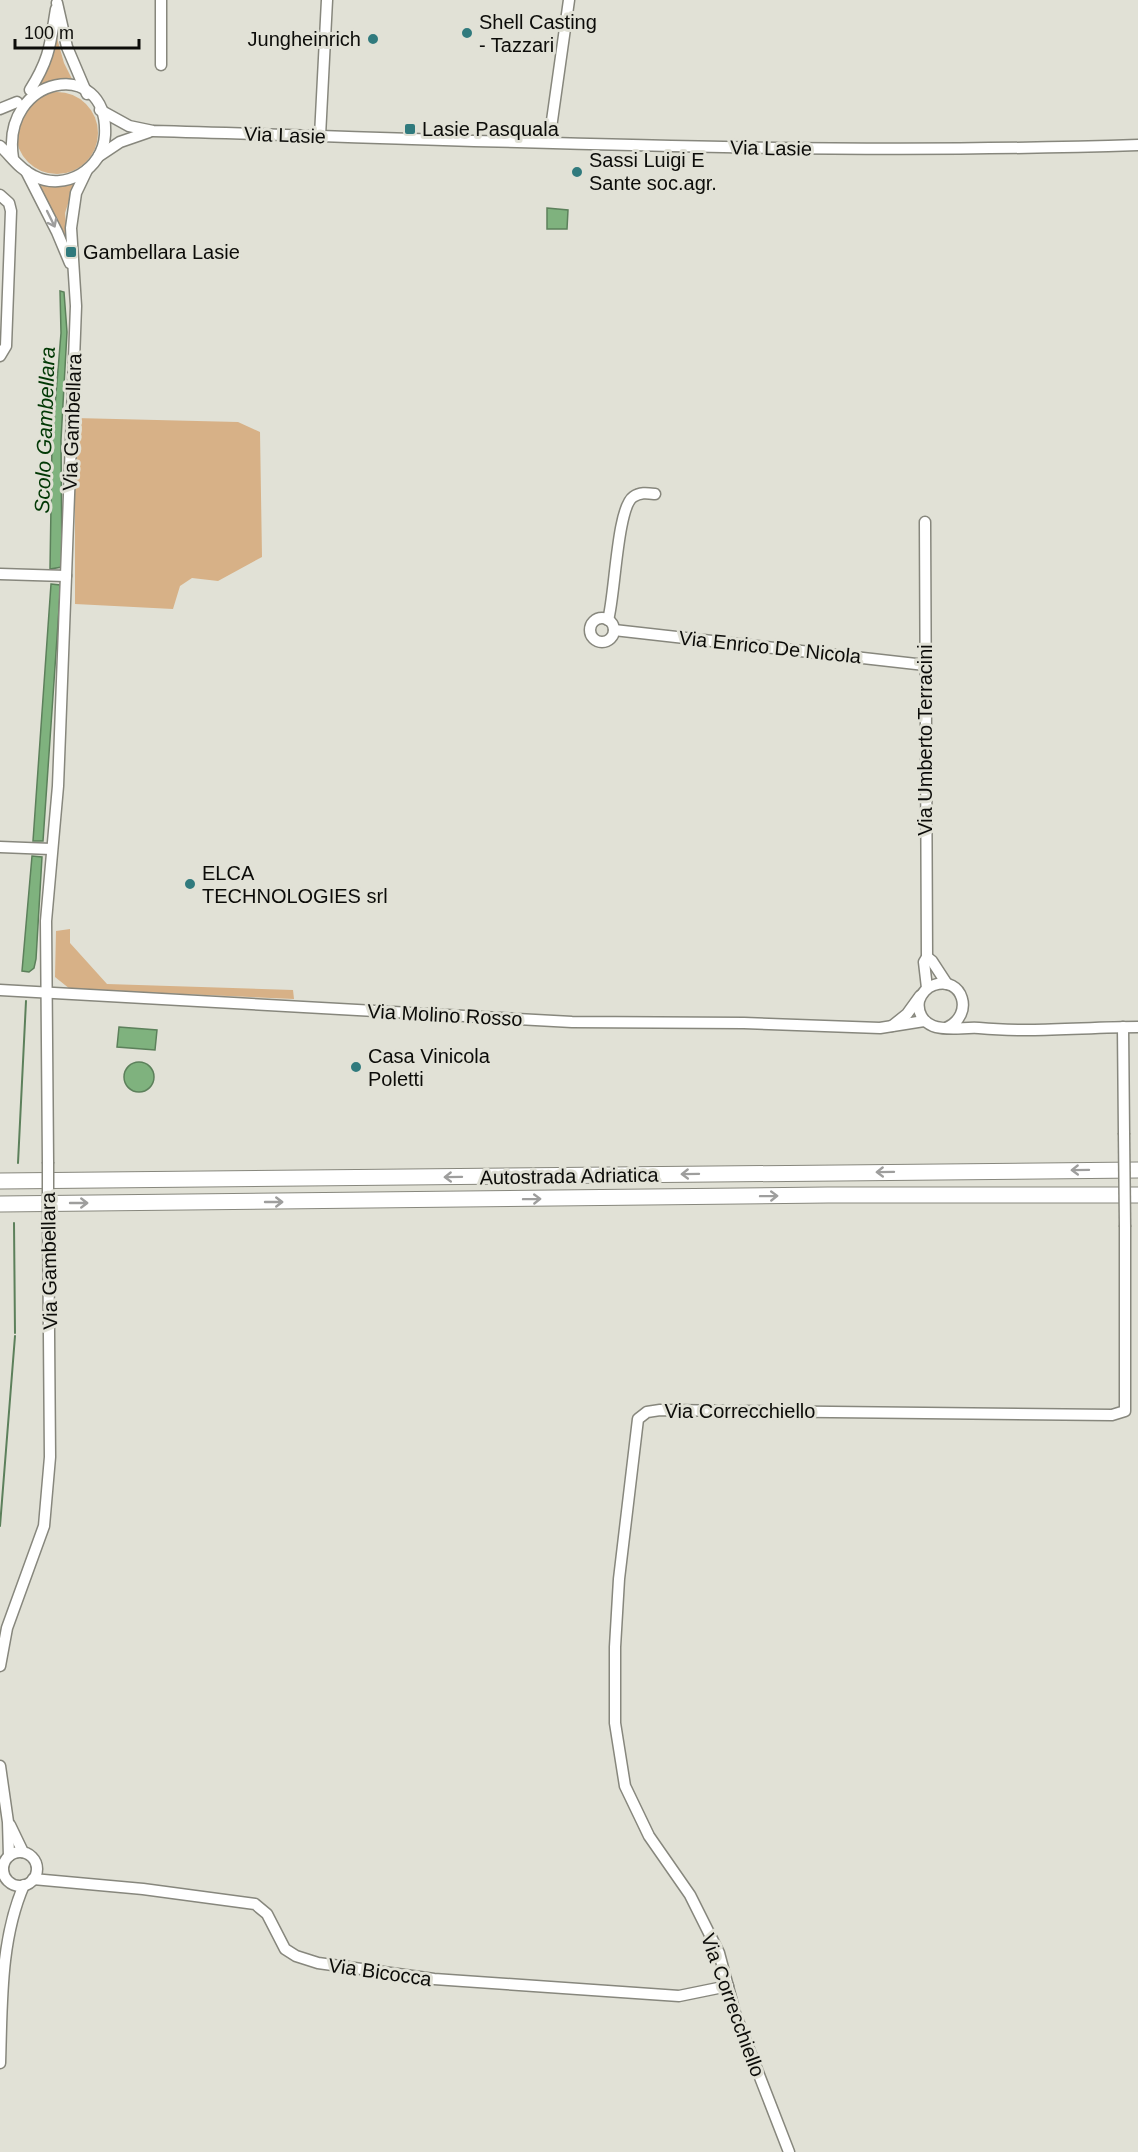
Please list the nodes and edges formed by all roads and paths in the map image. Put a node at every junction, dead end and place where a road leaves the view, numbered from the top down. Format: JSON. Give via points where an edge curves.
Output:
{"nodes":[{"id":1,"x":161,"y":0,"type":"edge"},
{"id":2,"x":327,"y":0,"type":"edge"},
{"id":3,"x":569,"y":0,"type":"edge"},
{"id":4,"x":57,"y":1,"type":"edge"},
{"id":5,"x":161,"y":65,"type":"dead end"},
{"id":6,"x":30,"y":90,"type":"junction"},
{"id":7,"x":87,"y":94,"type":"junction"},
{"id":8,"x":17,"y":102,"type":"junction"},
{"id":9,"x":0,"y":110,"type":"edge"},
{"id":10,"x":100,"y":110,"type":"junction"},
{"id":11,"x":153,"y":131,"type":"junction"},
{"id":12,"x":320,"y":136,"type":"junction"},
{"id":13,"x":549,"y":142,"type":"junction"},
{"id":14,"x":1138,"y":145,"type":"edge"},
{"id":15,"x":0,"y":146,"type":"edge"},
{"id":16,"x":98,"y":157,"type":"junction"},
{"id":17,"x":13,"y":158,"type":"junction"},
{"id":18,"x":87,"y":170,"type":"junction"},
{"id":19,"x":25,"y":171,"type":"junction"},
{"id":20,"x":0,"y":195,"type":"edge"},
{"id":21,"x":72,"y":268,"type":"junction"},
{"id":22,"x":0,"y":356,"type":"edge"},
{"id":23,"x":656,"y":494,"type":"dead end"},
{"id":24,"x":925,"y":522,"type":"dead end"},
{"id":25,"x":0,"y":574,"type":"edge"},
{"id":26,"x":66,"y":576,"type":"junction"},
{"id":27,"x":608,"y":620,"type":"junction"},
{"id":28,"x":614,"y":630,"type":"junction"},
{"id":29,"x":925,"y":665,"type":"junction"},
{"id":30,"x":0,"y":847,"type":"edge"},
{"id":31,"x":51,"y":849,"type":"junction"},
{"id":32,"x":927,"y":957,"type":"junction"},
{"id":33,"x":947,"y":984,"type":"junction"},
{"id":34,"x":0,"y":990,"type":"edge"},
{"id":35,"x":924,"y":991,"type":"junction"},
{"id":36,"x":45,"y":993,"type":"junction"},
{"id":37,"x":963,"y":1006,"type":"junction"},
{"id":38,"x":924,"y":1021,"type":"junction"},
{"id":39,"x":890,"y":1027,"type":"junction"},
{"id":40,"x":1124,"y":1027,"type":"junction"},
{"id":41,"x":1138,"y":1027,"type":"edge"},
{"id":42,"x":945,"y":1028,"type":"junction"},
{"id":43,"x":978,"y":1028,"type":"junction"},
{"id":44,"x":1138,"y":1170,"type":"edge"},
{"id":45,"x":0,"y":1181,"type":"edge"},
{"id":46,"x":1138,"y":1196,"type":"edge"},
{"id":47,"x":0,"y":1204,"type":"edge"},
{"id":48,"x":0,"y":1666,"type":"edge"},
{"id":49,"x":0,"y":1766,"type":"edge"},
{"id":50,"x":8,"y":1822,"type":"junction"},
{"id":51,"x":23,"y":1852,"type":"junction"},
{"id":52,"x":37,"y":1867,"type":"junction"},
{"id":53,"x":11,"y":1873,"type":"edge"},
{"id":54,"x":61,"y":1880,"type":"junction"},
{"id":55,"x":728,"y":1986,"type":"junction"},
{"id":56,"x":0,"y":2064,"type":"edge"},
{"id":57,"x":789,"y":2152,"type":"edge"}],
"edges":[{"from":1,"to":5,"type":"street"},
{"from":2,"to":12,"type":"street"},
{"from":3,"to":13,"type":"street"},
{"from":4,"to":6,"type":"street","via":[[52,44],[45,66]]},
{"from":4,"to":7,"type":"street","name":"Via Lasie","via":[[69,56]]},
{"from":6,"to":7,"type":"street","via":[[47,84],[65,84]]},
{"from":6,"to":8,"type":"street"},
{"from":7,"to":10,"type":"street","name":"Via Lasie"},
{"from":8,"to":9,"type":"street"},
{"from":8,"to":17,"type":"street","via":[[7,123]]},
{"from":10,"to":11,"type":"street","name":"Via Lasie","via":[[129,126]]},
{"from":10,"to":16,"type":"street","name":"Via Lasie","via":[[105,138]]},
{"from":11,"to":12,"type":"street","name":"Via Lasie"},
{"from":11,"to":16,"type":"street","name":"Via Lasie","via":[[120,142]]},
{"from":12,"to":13,"type":"street","name":"Via Lasie"},
{"from":13,"to":14,"type":"street","name":"Via Lasie","via":[[939,150]]},
{"from":15,"to":17,"type":"street","name":"Via Lasie"},
{"from":16,"to":18,"type":"street","name":"Via Lasie"},
{"from":17,"to":19,"type":"street","name":"Via Lasie"},
{"from":18,"to":19,"type":"street","name":"Via Lasie","via":[[56,181]]},
{"from":18,"to":21,"type":"street","name":"Via Gambellara","via":[[73,208]]},
{"from":19,"to":21,"type":"street","name":"Via Gambellara","one_way":true},
{"from":20,"to":22,"type":"street","via":[[11,211],[6,346]]},
{"from":21,"to":26,"type":"street","name":"Via Gambellara","via":[[76,306]]},
{"from":23,"to":27,"type":"street","via":[[645,492],[633,497],[622,517]]},
{"from":24,"to":29,"type":"street","name":"Via Umberto Terracini"},
{"from":25,"to":26,"type":"street"},
{"from":26,"to":31,"type":"street","name":"Via Gambellara","via":[[58,786]]},
{"from":27,"to":28,"type":"street"},
{"from":27,"to":28,"type":"street","name":"Via Enrico De Nicola","via":[[594,621],[590,627],[592,637],[606,642]]},
{"from":28,"to":29,"type":"street","name":"Via Enrico De Nicola"},
{"from":29,"to":32,"type":"street","name":"Via Umberto Terracini"},
{"from":30,"to":31,"type":"street"},
{"from":31,"to":36,"type":"street","name":"Via Gambellara"},
{"from":32,"to":33,"type":"street"},
{"from":32,"to":35,"type":"street","name":"Via Umberto Terracini"},
{"from":33,"to":35,"type":"street","via":[[933,985]]},
{"from":33,"to":37,"type":"street","via":[[959,992]]},
{"from":34,"to":36,"type":"street","name":"Via Molino Rosso"},
{"from":35,"to":38,"type":"street","via":[[919,1008]]},
{"from":35,"to":39,"type":"street","via":[[907,1014]]},
{"from":36,"to":39,"type":"street","name":"Via Molino Rosso","via":[[572,1022]]},
{"from":36,"to":48,"type":"street","name":"Via Gambellara","bridge":true,"via":[[50,1457],[44,1526],[7,1628]]},
{"from":37,"to":42,"type":"street","via":[[958,1020]]},
{"from":37,"to":43,"type":"street"},
{"from":38,"to":39,"type":"street","name":"Via Molino Rosso"},
{"from":38,"to":42,"type":"street"},
{"from":40,"to":41,"type":"street"},
{"from":40,"to":43,"type":"street","via":[[992,1031]]},
{"from":40,"to":55,"type":"street","name":"Via Correcchiello","bridge":true,"via":[[1125,1410],[1112,1415],[660,1410],[647,1412],[638,1419],[619,1580],[615,1723],[625,1786],[649,1836],[690,1895],[719,1953]]},
{"from":42,"to":43,"type":"street"},
{"from":44,"to":45,"type":"highway","name":"Autostrada Adriatica","one_way":true},
{"from":47,"to":46,"type":"highway","name":"Autostrada Adriatica","one_way":true,"via":[[828,1195]]},
{"from":49,"to":50,"type":"street"},
{"from":50,"to":51,"type":"street"},
{"from":50,"to":53,"type":"street"},
{"from":51,"to":52,"type":"street","name":"Via Bicocca","via":[[33,1857]]},
{"from":51,"to":53,"type":"street"},
{"from":52,"to":53,"type":"street"},
{"from":52,"to":54,"type":"street","name":"Via Bicocca"},
{"from":53,"to":54,"type":"street","name":"Via Bicocca"},
{"from":53,"to":56,"type":"street","via":[[14,1906],[5,1955]]},
{"from":54,"to":55,"type":"street","name":"Via Bicocca","via":[[255,1904],[267,1914],[285,1949],[318,1963],[434,1979],[668,1996]]},
{"from":55,"to":57,"type":"street","name":"Via Correcchiello"}]}
